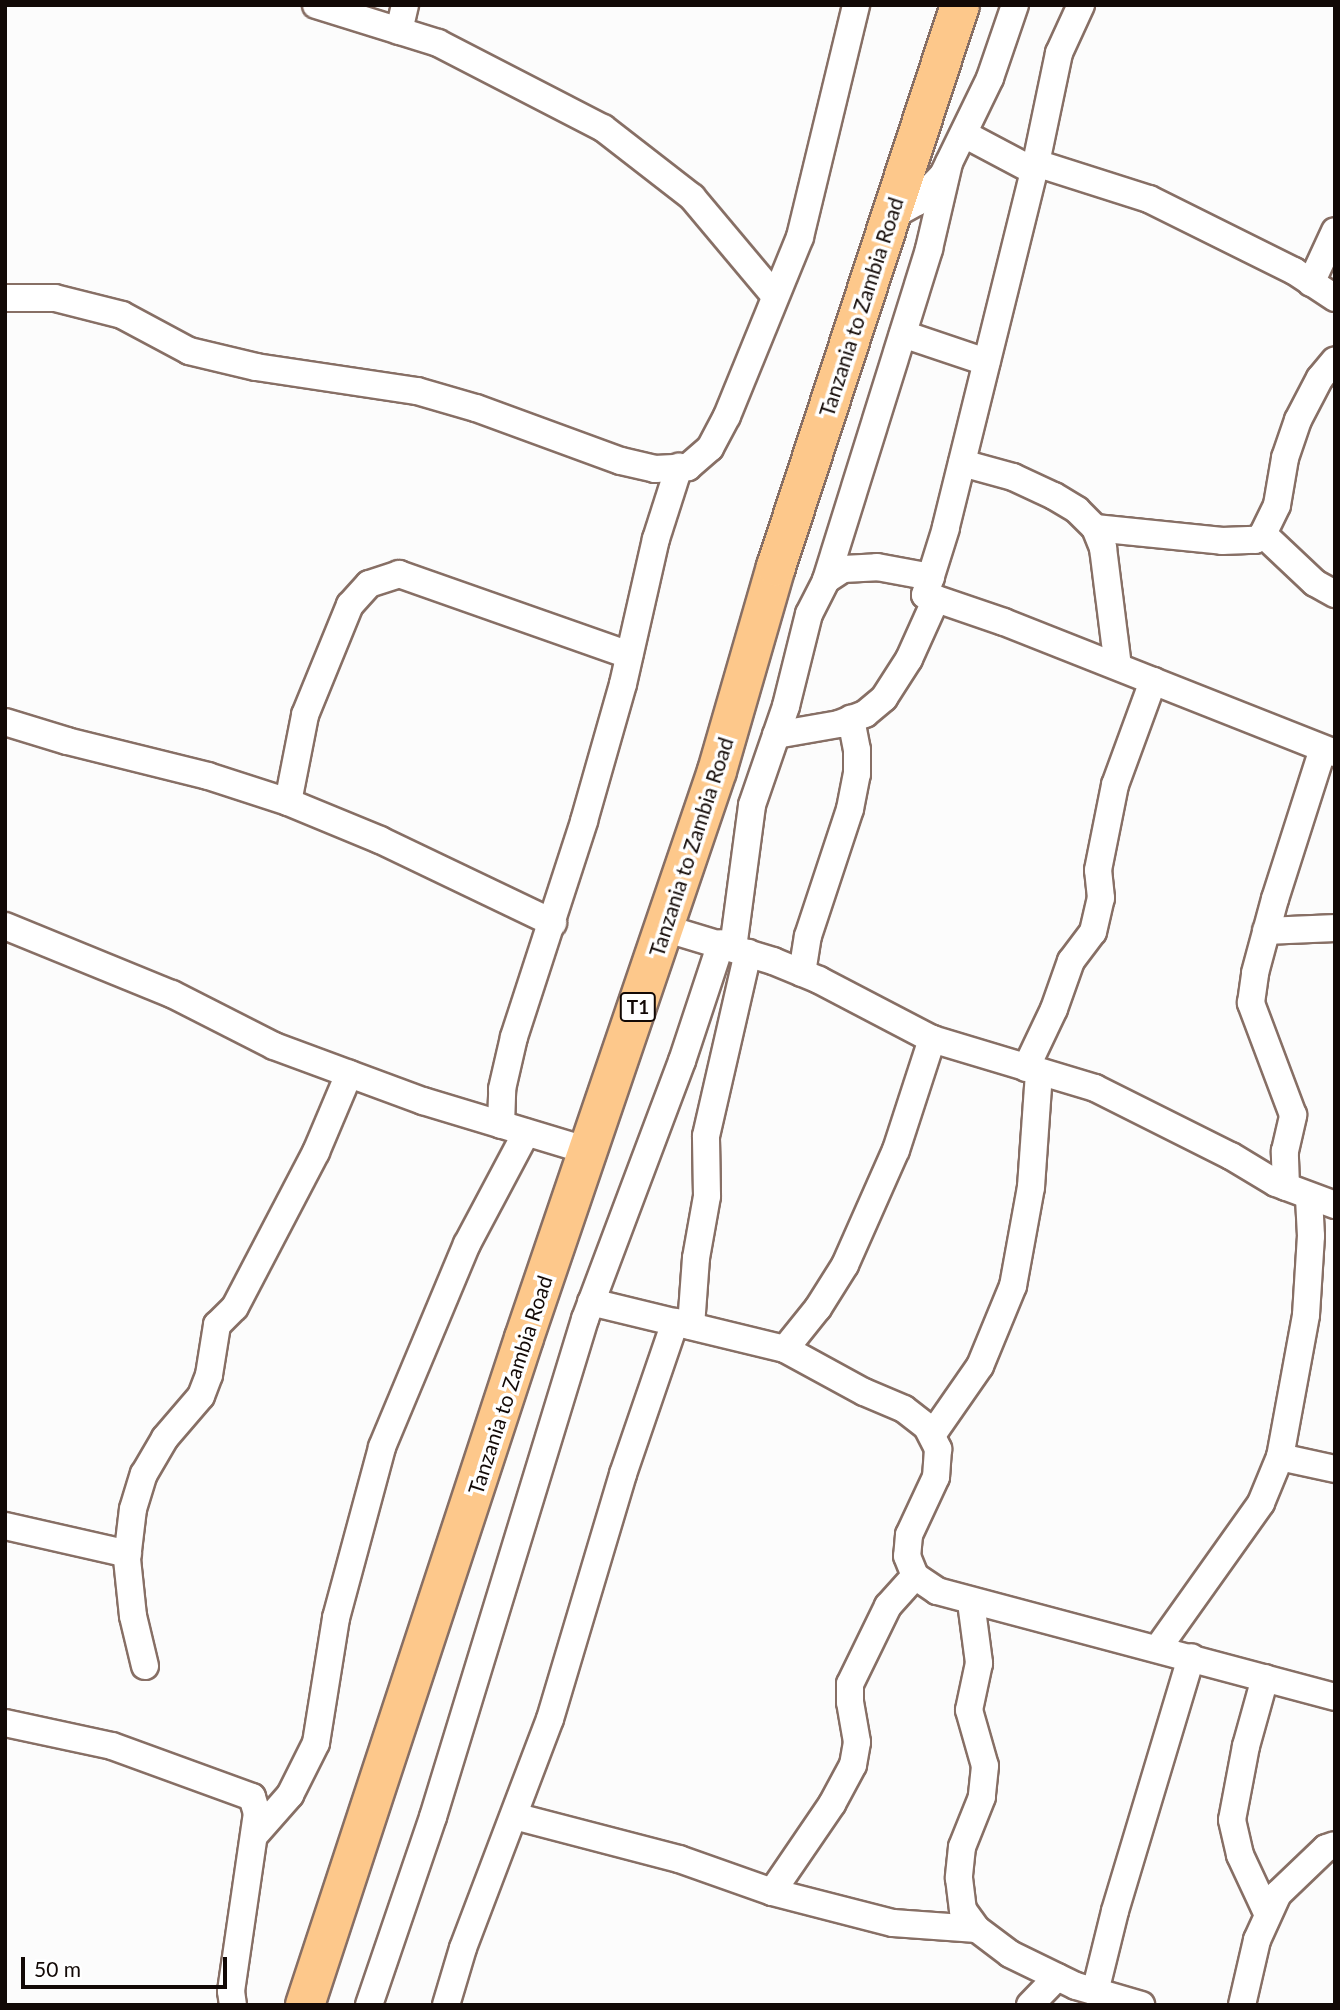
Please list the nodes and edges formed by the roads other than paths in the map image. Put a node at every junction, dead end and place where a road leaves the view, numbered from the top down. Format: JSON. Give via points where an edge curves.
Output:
{"nodes":[{"id":1,"x":316,"y":5,"type":"edge"},
{"id":2,"x":856,"y":5,"type":"edge"},
{"id":3,"x":960,"y":5,"type":"edge"},
{"id":4,"x":1015,"y":5,"type":"edge"},
{"id":5,"x":1081,"y":5,"type":"edge"},
{"id":6,"x":402,"y":18,"type":"edge"},
{"id":7,"x":964,"y":134,"type":"junction"},
{"id":8,"x":949,"y":163,"type":"junction"},
{"id":9,"x":1035,"y":167,"type":"junction"},
{"id":10,"x":891,"y":217,"type":"junction"},
{"id":11,"x":1335,"y":231,"type":"edge"},
{"id":12,"x":1311,"y":283,"type":"junction"},
{"id":13,"x":775,"y":296,"type":"junction"},
{"id":14,"x":5,"y":298,"type":"edge"},
{"id":15,"x":1335,"y":298,"type":"edge"},
{"id":16,"x":903,"y":334,"type":"junction"},
{"id":17,"x":1335,"y":360,"type":"edge"},
{"id":18,"x":986,"y":362,"type":"junction"},
{"id":19,"x":962,"y":463,"type":"junction"},
{"id":20,"x":679,"y":467,"type":"junction"},
{"id":21,"x":1095,"y":528,"type":"junction"},
{"id":22,"x":1263,"y":534,"type":"junction"},
{"id":23,"x":826,"y":580,"type":"junction"},
{"id":24,"x":933,"y":588,"type":"junction"},
{"id":25,"x":1335,"y":594,"type":"edge"},
{"id":26,"x":629,"y":654,"type":"junction"},
{"id":27,"x":1118,"y":666,"type":"junction"},
{"id":28,"x":1153,"y":681,"type":"junction"},
{"id":29,"x":852,"y":719,"type":"junction"},
{"id":30,"x":5,"y":722,"type":"edge"},
{"id":31,"x":776,"y":734,"type":"junction"},
{"id":32,"x":1329,"y":751,"type":"edge"},
{"id":33,"x":288,"y":802,"type":"junction"},
{"id":34,"x":553,"y":923,"type":"junction"},
{"id":35,"x":5,"y":926,"type":"edge"},
{"id":36,"x":664,"y":928,"type":"junction"},
{"id":37,"x":1335,"y":929,"type":"edge"},
{"id":38,"x":1266,"y":931,"type":"junction"},
{"id":39,"x":734,"y":948,"type":"junction"},
{"id":40,"x":802,"y":973,"type":"junction"},
{"id":41,"x":932,"y":1039,"type":"junction"},
{"id":42,"x":1032,"y":1070,"type":"junction"},
{"id":43,"x":349,"y":1074,"type":"junction"},
{"id":44,"x":513,"y":1129,"type":"junction"},
{"id":45,"x":589,"y":1151,"type":"junction"},
{"id":46,"x":1297,"y":1192,"type":"junction"},
{"id":47,"x":1335,"y":1205,"type":"edge"},
{"id":48,"x":591,"y":1302,"type":"junction"},
{"id":49,"x":683,"y":1324,"type":"junction"},
{"id":50,"x":785,"y":1349,"type":"junction"},
{"id":51,"x":932,"y":1435,"type":"junction"},
{"id":52,"x":1280,"y":1457,"type":"junction"},
{"id":53,"x":1335,"y":1468,"type":"edge"},
{"id":54,"x":5,"y":1526,"type":"edge"},
{"id":55,"x":128,"y":1553,"type":"junction"},
{"id":56,"x":915,"y":1576,"type":"junction"},
{"id":57,"x":971,"y":1602,"type":"junction"},
{"id":58,"x":1158,"y":1648,"type":"junction"},
{"id":59,"x":1192,"y":1657,"type":"junction"},
{"id":60,"x":145,"y":1666,"type":"dead end"},
{"id":61,"x":1265,"y":1678,"type":"junction"},
{"id":62,"x":1335,"y":1697,"type":"edge"},
{"id":63,"x":5,"y":1723,"type":"edge"},
{"id":64,"x":514,"y":1815,"type":"junction"},
{"id":65,"x":254,"y":1836,"type":"junction"},
{"id":66,"x":1335,"y":1845,"type":"edge"},
{"id":67,"x":772,"y":1892,"type":"junction"},
{"id":68,"x":1268,"y":1915,"type":"junction"},
{"id":69,"x":977,"y":1929,"type":"junction"},
{"id":70,"x":1057,"y":1977,"type":"junction"},
{"id":71,"x":1095,"y":1992,"type":"junction"},
{"id":72,"x":233,"y":2005,"type":"edge"},
{"id":73,"x":305,"y":2005,"type":"edge"},
{"id":74,"x":369,"y":2005,"type":"edge"},
{"id":75,"x":446,"y":2005,"type":"edge"},
{"id":76,"x":1030,"y":2005,"type":"edge"},
{"id":77,"x":1141,"y":2005,"type":"edge"},
{"id":78,"x":1242,"y":2005,"type":"edge"}],
"edges":[{"from":1,"to":6,"type":"street"},
{"from":2,"to":13,"type":"street","via":[[800,237]]},
{"from":3,"to":10,"type":"highway","name":"Tanzania to Zambia Road","number":"T1"},
{"from":4,"to":7,"type":"street","via":[[990,78]]},
{"from":5,"to":9,"type":"street","via":[[1059,53]]},
{"from":6,"to":13,"type":"street","via":[[438,43],[603,128],[692,197]]},
{"from":7,"to":8,"type":"street"},
{"from":7,"to":9,"type":"street"},
{"from":8,"to":10,"type":"street","via":[[929,192]]},
{"from":8,"to":16,"type":"street"},
{"from":9,"to":12,"type":"street","via":[[1149,199]]},
{"from":9,"to":18,"type":"street"},
{"from":10,"to":36,"type":"highway","name":"Tanzania to Zambia Road","number":"T1"},
{"from":11,"to":12,"type":"street"},
{"from":12,"to":15,"type":"street"},
{"from":13,"to":20,"type":"street","via":[[710,448],[688,467]]},
{"from":14,"to":20,"type":"street","via":[[55,298],[122,315],[189,351],[256,367],[417,391],[621,461],[654,469]]},
{"from":16,"to":18,"type":"street"},
{"from":16,"to":23,"type":"street"},
{"from":17,"to":22,"type":"street","via":[[1298,420],[1285,458],[1277,505]]},
{"from":18,"to":19,"type":"street"},
{"from":19,"to":21,"type":"street","via":[[1013,477],[1054,496]]},
{"from":19,"to":24,"type":"street"},
{"from":20,"to":26,"type":"street","via":[[656,539]]},
{"from":21,"to":22,"type":"street","via":[[1222,541],[1255,540]]},
{"from":21,"to":27,"type":"street","via":[[1103,548]]},
{"from":22,"to":25,"type":"street","via":[[1315,583]]},
{"from":23,"to":24,"type":"street","via":[[843,569],[877,567]]},
{"from":23,"to":31,"type":"street","via":[[809,614]]},
{"from":24,"to":27,"type":"street"},
{"from":24,"to":29,"type":"street","via":[[909,659],[884,698],[866,714]]},
{"from":26,"to":33,"type":"street","via":[[399,574],[369,584],[350,605],[304,715]]},
{"from":26,"to":34,"type":"street"},
{"from":27,"to":28,"type":"street"},
{"from":28,"to":32,"type":"street"},
{"from":28,"to":42,"type":"street","via":[[1115,785],[1098,870],[1101,898],[1093,932],[1071,961]]},
{"from":29,"to":31,"type":"street"},
{"from":29,"to":40,"type":"street","via":[[857,774],[808,936]]},
{"from":30,"to":33,"type":"street"},
{"from":31,"to":39,"type":"street","via":[[752,805]]},
{"from":32,"to":38,"type":"street"},
{"from":33,"to":34,"type":"street","via":[[380,840]]},
{"from":34,"to":44,"type":"street","via":[[514,1037],[502,1089]]},
{"from":35,"to":43,"type":"street","via":[[172,994],[274,1046]]},
{"from":36,"to":39,"type":"street"},
{"from":36,"to":45,"type":"highway","name":"Tanzania to Zambia Road","number":"T1"},
{"from":37,"to":38,"type":"street"},
{"from":38,"to":46,"type":"street","via":[[1251,1003],[1290,1099],[1293,1115],[1285,1151]]},
{"from":39,"to":40,"type":"street"},
{"from":39,"to":48,"type":"street","via":[[682,1060]]},
{"from":39,"to":49,"type":"street","via":[[706,1136],[707,1196]]},
{"from":40,"to":41,"type":"street"},
{"from":41,"to":42,"type":"street"},
{"from":41,"to":50,"type":"street","via":[[897,1150],[845,1265]]},
{"from":42,"to":46,"type":"street","via":[[1095,1088],[1145,1111]]},
{"from":42,"to":51,"type":"street","via":[[1031,1187],[1013,1286],[980,1366]]},
{"from":43,"to":44,"type":"street"},
{"from":43,"to":55,"type":"street","via":[[316,1152],[235,1307],[217,1325],[201,1396],[165,1438],[144,1474],[133,1509]]},
{"from":44,"to":45,"type":"street"},
{"from":44,"to":65,"type":"street","via":[[382,1447],[336,1618],[316,1742],[290,1795]]},
{"from":45,"to":73,"type":"highway","name":"Tanzania to Zambia Road","number":"T1"},
{"from":46,"to":47,"type":"street"},
{"from":46,"to":52,"type":"street","via":[[1311,1236],[1306,1315]]},
{"from":48,"to":49,"type":"street"},
{"from":48,"to":74,"type":"street","via":[[433,1817]]},
{"from":49,"to":50,"type":"street"},
{"from":49,"to":64,"type":"street","via":[[624,1474],[550,1719]]},
{"from":50,"to":51,"type":"street","via":[[904,1409]]},
{"from":51,"to":56,"type":"street","via":[[938,1449],[936,1477],[909,1535],[907,1556]]},
{"from":52,"to":53,"type":"street"},
{"from":52,"to":58,"type":"street","via":[[1261,1503]]},
{"from":54,"to":55,"type":"street"},
{"from":55,"to":60,"type":"street","via":[[133,1616]]},
{"from":56,"to":57,"type":"street","via":[[937,1591]]},
{"from":56,"to":67,"type":"street","via":[[888,1606],[850,1684],[857,1742],[853,1765]]},
{"from":57,"to":58,"type":"street"},
{"from":57,"to":69,"type":"street","via":[[979,1664],[969,1710],[985,1766],[982,1797],[962,1847],[959,1878],[963,1910]]},
{"from":58,"to":59,"type":"street"},
{"from":59,"to":61,"type":"street"},
{"from":59,"to":71,"type":"street"},
{"from":61,"to":62,"type":"street"},
{"from":61,"to":68,"type":"street","via":[[1232,1820],[1240,1855]]},
{"from":63,"to":65,"type":"street","via":[[112,1746],[237,1790],[252,1797],[257,1813]]},
{"from":64,"to":67,"type":"street","via":[[679,1859]]},
{"from":64,"to":75,"type":"street"},
{"from":65,"to":72,"type":"street","via":[[231,1991]]},
{"from":66,"to":68,"type":"street","via":[[1326,1848],[1278,1894]]},
{"from":67,"to":69,"type":"street","via":[[893,1923]]},
{"from":68,"to":78,"type":"street","via":[[1257,1940]]},
{"from":69,"to":70,"type":"street","via":[[1010,1954]]},
{"from":70,"to":71,"type":"street"},
{"from":70,"to":76,"type":"street"},
{"from":71,"to":77,"type":"street"}]}
